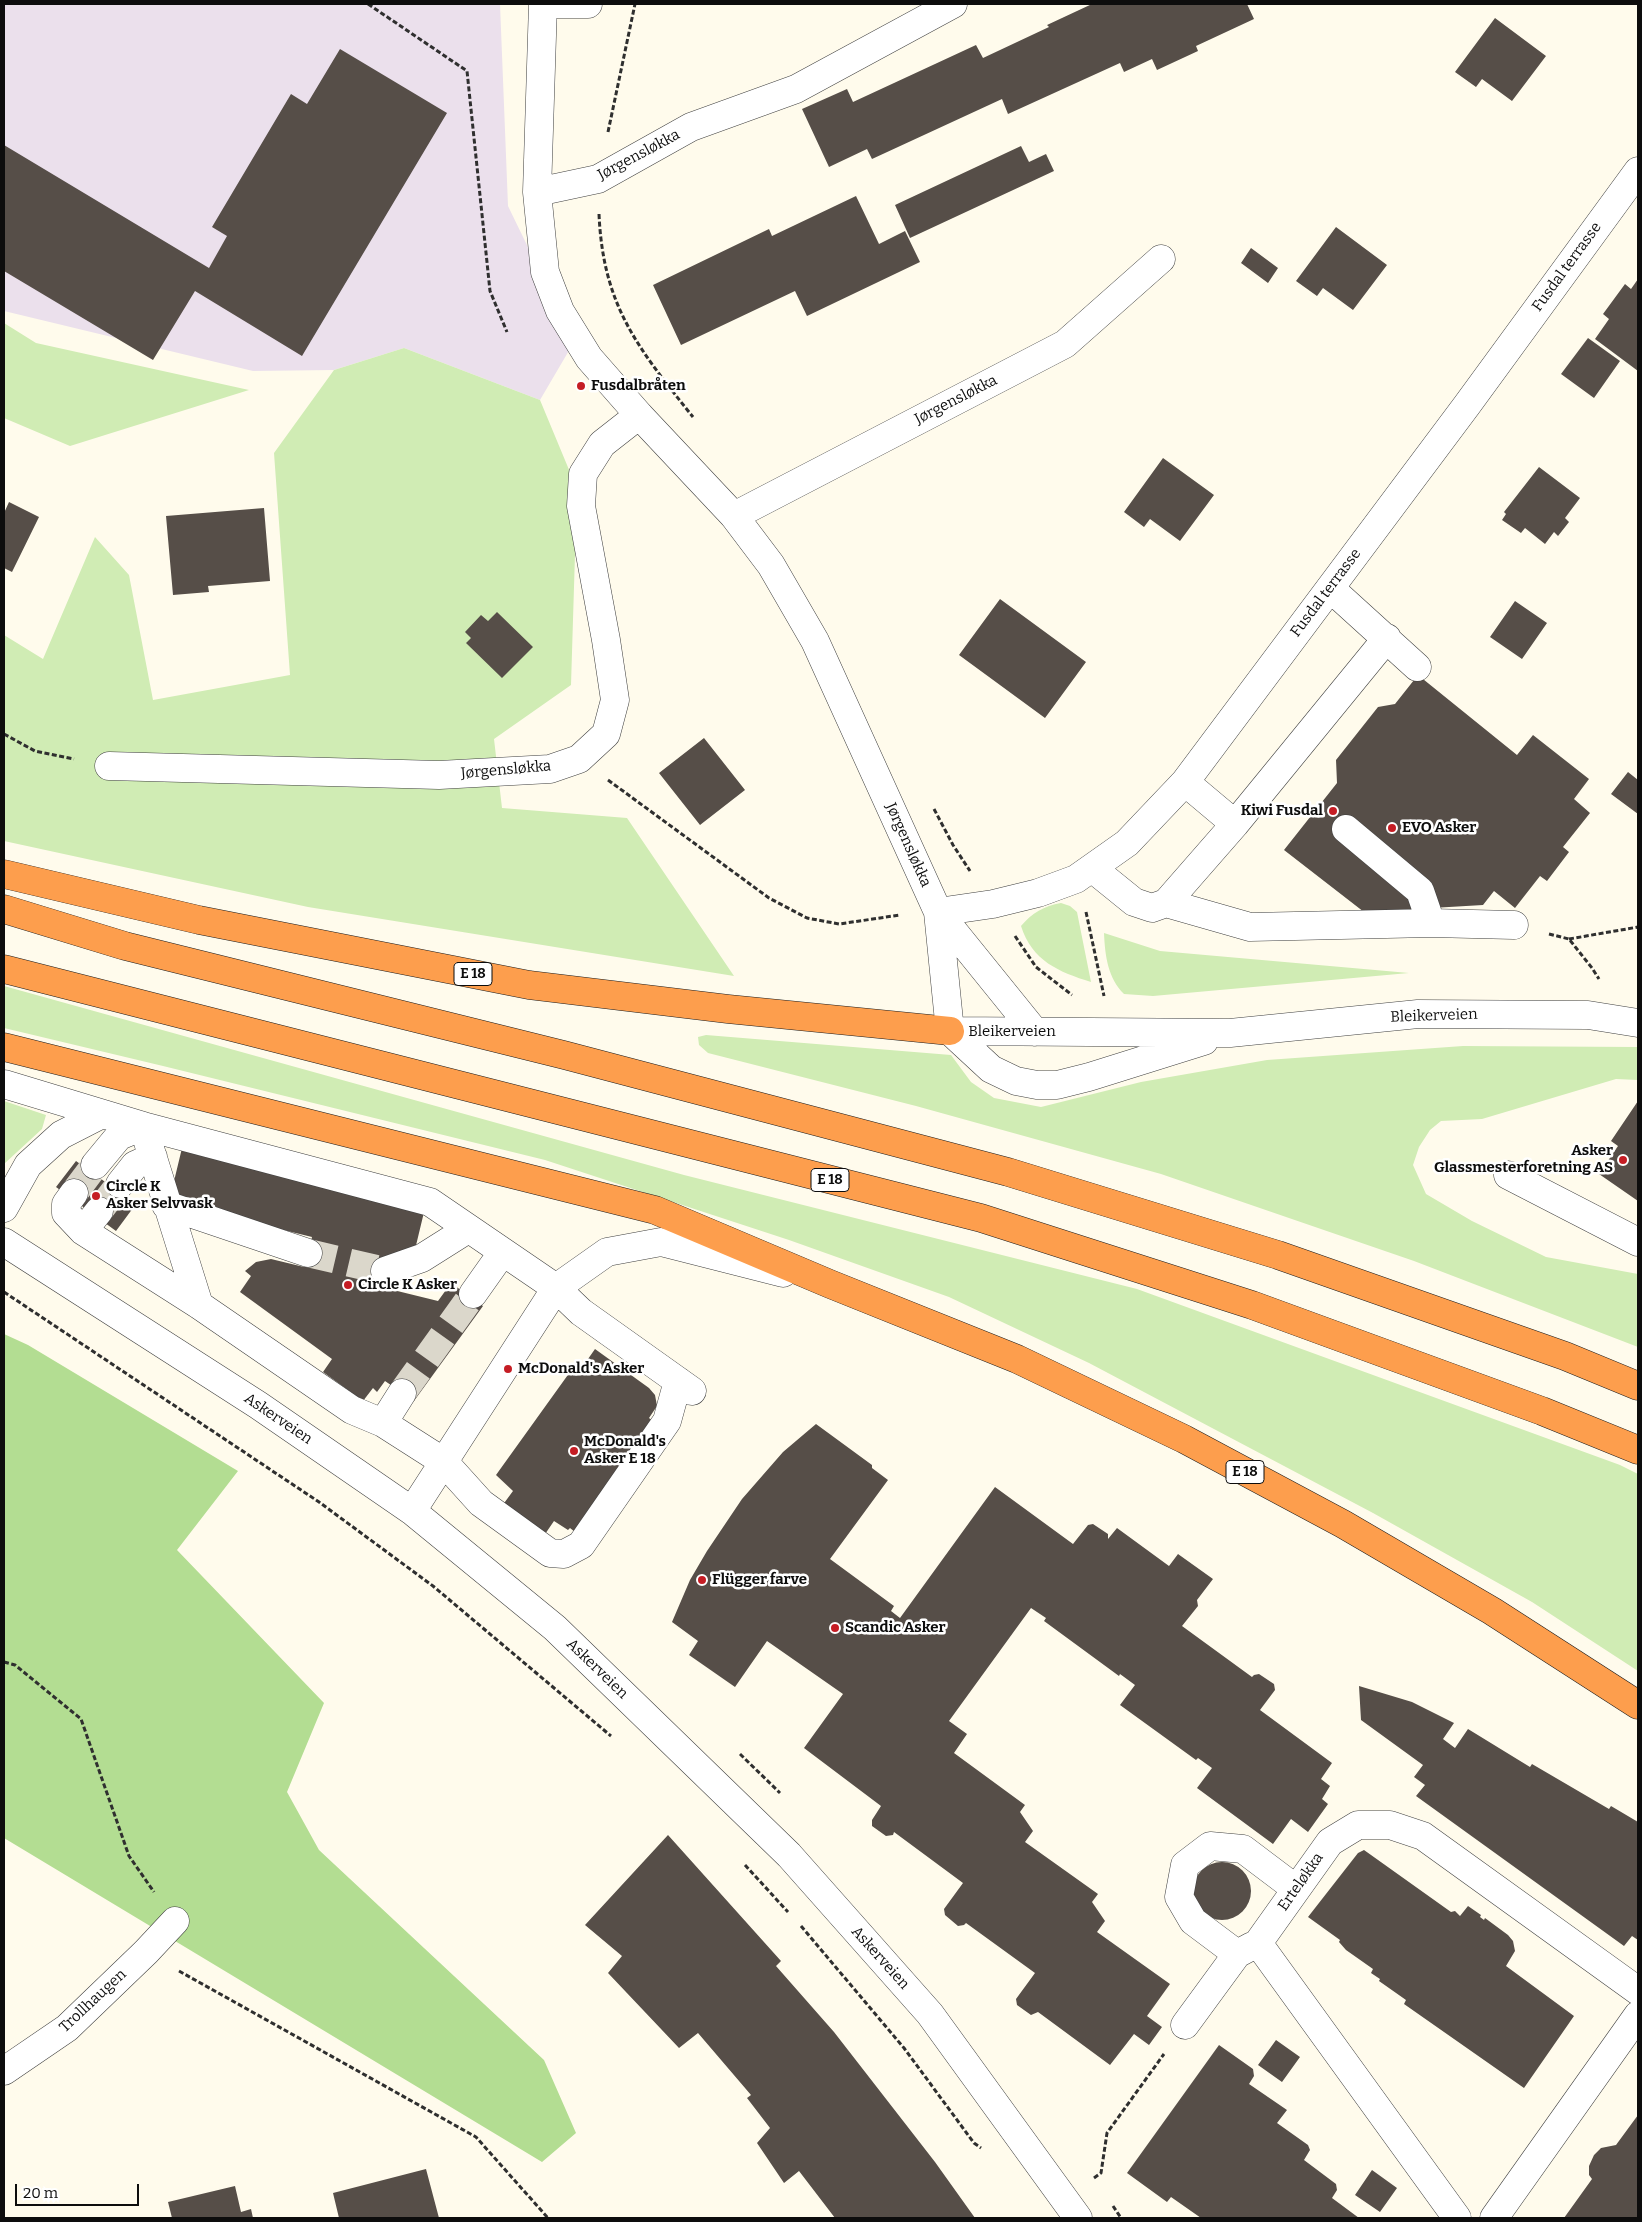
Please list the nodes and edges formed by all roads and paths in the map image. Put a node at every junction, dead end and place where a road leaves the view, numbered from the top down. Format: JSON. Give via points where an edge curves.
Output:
{"nodes":[{"id":1,"x":368,"y":4,"type":"edge"},
{"id":2,"x":544,"y":4,"type":"edge"},
{"id":3,"x":588,"y":4,"type":"edge"},
{"id":4,"x":635,"y":4,"type":"edge"},
{"id":5,"x":953,"y":4,"type":"edge"},
{"id":6,"x":1638,"y":171,"type":"edge"},
{"id":7,"x":598,"y":179,"type":"junction"},
{"id":8,"x":537,"y":192,"type":"junction"},
{"id":9,"x":1162,"y":259,"type":"dead end"},
{"id":10,"x":507,"y":332,"type":"dead end"},
{"id":11,"x":639,"y":414,"type":"junction"},
{"id":12,"x":694,"y":417,"type":"dead end"},
{"id":13,"x":734,"y":516,"type":"junction"},
{"id":14,"x":1330,"y":588,"type":"junction"},
{"id":15,"x":1387,"y":638,"type":"junction"},
{"id":16,"x":1418,"y":667,"type":"dead end"},
{"id":17,"x":4,"y":734,"type":"edge"},
{"id":18,"x":580,"y":759,"type":"junction"},
{"id":19,"x":109,"y":766,"type":"joint"},
{"id":20,"x":1186,"y":782,"type":"junction"},
{"id":21,"x":932,"y":806,"type":"dead end"},
{"id":22,"x":1235,"y":824,"type":"junction"},
{"id":23,"x":1346,"y":829,"type":"dead end"},
{"id":24,"x":1084,"y":873,"type":"junction"},
{"id":25,"x":4,"y":874,"type":"edge"},
{"id":26,"x":1166,"y":903,"type":"junction"},
{"id":27,"x":993,"y":904,"type":"junction"},
{"id":28,"x":4,"y":909,"type":"edge"},
{"id":29,"x":938,"y":912,"type":"junction"},
{"id":30,"x":1431,"y":923,"type":"junction"},
{"id":31,"x":1514,"y":924,"type":"joint"},
{"id":32,"x":1638,"y":927,"type":"edge"},
{"id":33,"x":1569,"y":939,"type":"junction"},
{"id":34,"x":4,"y":969,"type":"edge"},
{"id":35,"x":1602,"y":986,"type":"dead end"},
{"id":36,"x":1074,"y":997,"type":"dead end"},
{"id":37,"x":1106,"y":1002,"type":"dead end"},
{"id":38,"x":1638,"y":1023,"type":"edge"},
{"id":39,"x":950,"y":1032,"type":"junction"},
{"id":40,"x":1034,"y":1032,"type":"junction"},
{"id":41,"x":1230,"y":1033,"type":"junction"},
{"id":42,"x":4,"y":1047,"type":"edge"},
{"id":43,"x":4,"y":1084,"type":"edge"},
{"id":44,"x":102,"y":1114,"type":"junction"},
{"id":45,"x":143,"y":1126,"type":"junction"},
{"id":46,"x":153,"y":1157,"type":"junction"},
{"id":47,"x":95,"y":1165,"type":"tunnel mouth"},
{"id":48,"x":1508,"y":1175,"type":"dead end"},
{"id":49,"x":120,"y":1184,"type":"tunnel mouth"},
{"id":50,"x":74,"y":1193,"type":"tunnel mouth"},
{"id":51,"x":166,"y":1204,"type":"junction"},
{"id":52,"x":4,"y":1208,"type":"edge"},
{"id":53,"x":468,"y":1230,"type":"junction"},
{"id":54,"x":4,"y":1242,"type":"edge"},
{"id":55,"x":1638,"y":1242,"type":"edge"},
{"id":56,"x":308,"y":1253,"type":"tunnel mouth"},
{"id":57,"x":502,"y":1253,"type":"junction"},
{"id":58,"x":385,"y":1271,"type":"tunnel mouth"},
{"id":59,"x":830,"y":1284,"type":"junction"},
{"id":60,"x":556,"y":1288,"type":"junction"},
{"id":61,"x":4,"y":1292,"type":"edge"},
{"id":62,"x":473,"y":1294,"type":"tunnel mouth"},
{"id":63,"x":199,"y":1305,"type":"junction"},
{"id":64,"x":1638,"y":1386,"type":"edge"},
{"id":65,"x":402,"y":1393,"type":"tunnel mouth"},
{"id":66,"x":383,"y":1424,"type":"junction"},
{"id":67,"x":1638,"y":1450,"type":"edge"},
{"id":68,"x":444,"y":1462,"type":"junction"},
{"id":69,"x":412,"y":1511,"type":"junction"},
{"id":70,"x":4,"y":1662,"type":"edge"},
{"id":71,"x":1638,"y":1704,"type":"edge"},
{"id":72,"x":618,"y":1741,"type":"dead end"},
{"id":73,"x":743,"y":1864,"type":"dead end"},
{"id":74,"x":1296,"y":1889,"type":"junction"},
{"id":75,"x":789,"y":1913,"type":"dead end"},
{"id":76,"x":795,"y":1920,"type":"dead end"},
{"id":77,"x":175,"y":1921,"type":"joint"},
{"id":78,"x":1247,"y":1948,"type":"junction"},
{"id":79,"x":146,"y":1952,"type":"junction"},
{"id":80,"x":1638,"y":1991,"type":"edge"},
{"id":81,"x":1638,"y":2016,"type":"edge"},
{"id":82,"x":1185,"y":2025,"type":"joint"},
{"id":83,"x":4,"y":2071,"type":"edge"},
{"id":84,"x":989,"y":2154,"type":"dead end"},
{"id":85,"x":1094,"y":2178,"type":"dead end"},
{"id":86,"x":548,"y":2218,"type":"edge"},
{"id":87,"x":1078,"y":2218,"type":"edge"},
{"id":88,"x":1456,"y":2218,"type":"edge"},
{"id":89,"x":1494,"y":2218,"type":"edge"}],
"edges":[{"from":1,"to":10,"type":"path","via":[[467,71],[490,291]]},
{"from":2,"to":3,"type":"street"},
{"from":2,"to":8,"type":"street","name":"Jørgensløkka"},
{"from":4,"to":7,"type":"path"},
{"from":5,"to":7,"type":"street","name":"Jørgensløkka","via":[[796,88],[691,127]]},
{"from":6,"to":14,"type":"street","name":"Fusdal terrasse"},
{"from":7,"to":8,"type":"street","name":"Jørgensløkka"},
{"from":7,"to":12,"type":"path","via":[[600,233],[607,278],[618,310],[654,369]]},
{"from":8,"to":11,"type":"street","name":"Jørgensløkka","via":[[545,272],[560,311],[589,358]]},
{"from":9,"to":13,"type":"street","name":"Jørgensløkka","via":[[1065,344]]},
{"from":11,"to":13,"type":"street","name":"Jørgensløkka"},
{"from":11,"to":18,"type":"street","name":"Jørgensløkka","via":[[602,444],[583,474],[581,506],[614,700],[606,734]]},
{"from":13,"to":29,"type":"street","name":"Jørgensløkka","via":[[771,565],[815,641]]},
{"from":14,"to":15,"type":"street"},
{"from":14,"to":20,"type":"street","name":"Fusdal terrasse"},
{"from":15,"to":16,"type":"street"},
{"from":15,"to":22,"type":"street"},
{"from":17,"to":19,"type":"path","via":[[35,751]]},
{"from":18,"to":19,"type":"street","name":"Jørgensløkka","via":[[550,769],[438,775]]},
{"from":18,"to":29,"type":"path","via":[[770,898],[807,918],[839,924]]},
{"from":20,"to":22,"type":"street"},
{"from":20,"to":24,"type":"street","name":"Fusdal terrasse","via":[[1127,843]]},
{"from":21,"to":27,"type":"path","via":[[953,845]]},
{"from":22,"to":26,"type":"street"},
{"from":23,"to":30,"type":"street","via":[[1420,891]]},
{"from":24,"to":26,"type":"street","via":[[1134,902],[1152,908]]},
{"from":24,"to":27,"type":"street","name":"Fusdal terrasse","via":[[1038,894]]},
{"from":24,"to":37,"type":"path","via":[[1090,925]]},
{"from":25,"to":39,"type":"highway","number":"E 18","via":[[199,920],[529,985]]},
{"from":26,"to":30,"type":"street","via":[[1250,927]]},
{"from":27,"to":29,"type":"street","name":"Fusdal terrasse"},
{"from":27,"to":36,"type":"path","via":[[1036,967]]},
{"from":28,"to":64,"type":"highway","via":[[125,946],[564,1055],[1008,1172],[1278,1255],[1565,1356]]},
{"from":29,"to":39,"type":"street","name":"Jørgensløkka"},
{"from":29,"to":40,"type":"street","name":"Jørgensløkka"},
{"from":30,"to":31,"type":"street"},
{"from":31,"to":33,"type":"path"},
{"from":32,"to":33,"type":"path"},
{"from":33,"to":35,"type":"path"},
{"from":34,"to":67,"type":"highway","number":"E 18","via":[[981,1218],[1252,1305],[1542,1410]]},
{"from":38,"to":41,"type":"street","name":"Bleikerveien","via":[[1588,1015],[1418,1014]]},
{"from":39,"to":40,"type":"street","name":"Bleikerveien"},
{"from":39,"to":41,"type":"street","name":"Bleikerveien","via":[[991,1069],[1016,1081],[1037,1085],[1056,1085],[1090,1077]]},
{"from":40,"to":41,"type":"street","name":"Bleikerveien"},
{"from":42,"to":59,"type":"highway","number":"E 18","via":[[655,1210]]},
{"from":43,"to":44,"type":"street"},
{"from":44,"to":45,"type":"street"},
{"from":44,"to":52,"type":"street","via":[[61,1135],[28,1165]]},
{"from":45,"to":46,"type":"street"},
{"from":45,"to":47,"type":"street","via":[[118,1136]]},
{"from":45,"to":53,"type":"street","via":[[420,1198]]},
{"from":46,"to":49,"type":"street","via":[[135,1165]]},
{"from":46,"to":51,"type":"street"},
{"from":48,"to":55,"type":"street"},
{"from":50,"to":63,"type":"street","via":[[66,1204],[66,1213],[91,1221]]},
{"from":51,"to":56,"type":"street"},
{"from":51,"to":63,"type":"street"},
{"from":53,"to":57,"type":"street"},
{"from":53,"to":58,"type":"street","via":[[422,1258]]},
{"from":54,"to":69,"type":"street","name":"Askerveien","via":[[258,1405]]},
{"from":57,"to":60,"type":"street"},
{"from":57,"to":62,"type":"street"},
{"from":59,"to":60,"type":"street","via":[[661,1242],[607,1252]]},
{"from":59,"to":71,"type":"highway","number":"E 18","via":[[1017,1359],[1184,1439],[1352,1529],[1492,1611]]},
{"from":60,"to":68,"type":"street"},
{"from":60,"to":68,"type":"street","via":[[581,1312],[686,1387],[667,1421],[581,1545],[564,1554],[550,1553],[482,1503]]},
{"from":61,"to":72,"type":"path","via":[[319,1502],[433,1586]]},
{"from":63,"to":66,"type":"street","via":[[352,1410]]},
{"from":65,"to":66,"type":"street"},
{"from":66,"to":68,"type":"street"},
{"from":68,"to":69,"type":"street"},
{"from":69,"to":87,"type":"street","name":"Askerveien","via":[[555,1628],[789,1855],[930,2014]]},
{"from":70,"to":77,"type":"path","via":[[14,1665],[80,1719],[129,1856]]},
{"from":73,"to":75,"type":"path"},
{"from":74,"to":78,"type":"street","name":"Erteløkka"},
{"from":74,"to":78,"type":"street","via":[[1243,1849],[1210,1846],[1185,1865],[1179,1898],[1194,1921]]},
{"from":74,"to":80,"type":"street","name":"Erteløkka","via":[[1330,1842],[1358,1825],[1390,1825],[1422,1836]]},
{"from":76,"to":84,"type":"path","via":[[904,2048],[974,2143]]},
{"from":77,"to":79,"type":"street","name":"Trollhaugen"},
{"from":78,"to":82,"type":"street","name":"Erteløkka"},
{"from":78,"to":88,"type":"street"},
{"from":79,"to":83,"type":"street","name":"Trollhaugen","via":[[66,2028]]},
{"from":79,"to":86,"type":"path","via":[[476,2137]]},
{"from":81,"to":89,"type":"street"},
{"from":82,"to":85,"type":"path","via":[[1107,2133],[1101,2172]]}]}
